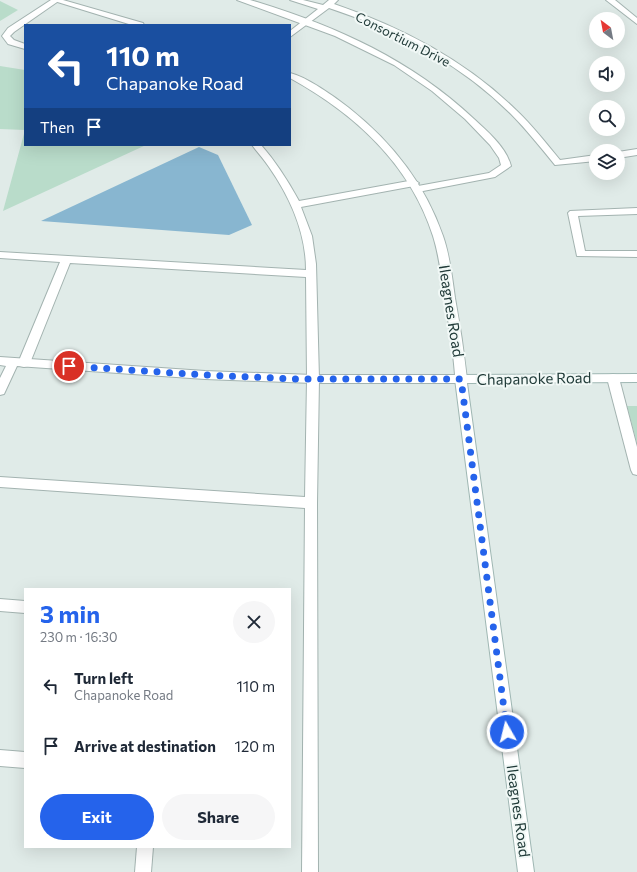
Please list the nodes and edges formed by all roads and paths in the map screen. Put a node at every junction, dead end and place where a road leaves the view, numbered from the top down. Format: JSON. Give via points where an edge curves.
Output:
{"nodes":[{"id":1,"x":56,"y":0,"type":"edge"},
{"id":2,"x":241,"y":0,"type":"edge"},
{"id":3,"x":294,"y":0,"type":"edge"},
{"id":4,"x":610,"y":0,"type":"edge"},
{"id":5,"x":329,"y":4,"type":"edge"},
{"id":6,"x":307,"y":22,"type":"junction"},
{"id":7,"x":637,"y":22,"type":"edge"},
{"id":8,"x":137,"y":24,"type":"edge"},
{"id":9,"x":291,"y":34,"type":"edge"},
{"id":10,"x":24,"y":47,"type":"edge"},
{"id":11,"x":291,"y":76,"type":"edge"},
{"id":12,"x":257,"y":146,"type":"edge"},
{"id":13,"x":637,"y":152,"type":"edge"},
{"id":14,"x":625,"y":154,"type":"edge"},
{"id":15,"x":589,"y":159,"type":"edge"},
{"id":16,"x":416,"y":186,"type":"junction"},
{"id":17,"x":296,"y":205,"type":"junction"},
{"id":18,"x":637,"y":211,"type":"edge"},
{"id":19,"x":637,"y":254,"type":"edge"},
{"id":20,"x":0,"y":255,"type":"edge"},
{"id":21,"x":66,"y":259,"type":"junction"},
{"id":22,"x":311,"y":274,"type":"junction"},
{"id":23,"x":0,"y":361,"type":"edge"},
{"id":24,"x":18,"y":362,"type":"junction"},
{"id":25,"x":613,"y":378,"type":"junction"},
{"id":26,"x":637,"y":378,"type":"edge"},
{"id":27,"x":313,"y":379,"type":"junction"},
{"id":28,"x":461,"y":379,"type":"junction"},
{"id":29,"x":0,"y":391,"type":"edge"},
{"id":30,"x":637,"y":470,"type":"edge"},
{"id":31,"x":0,"y":482,"type":"edge"},
{"id":32,"x":311,"y":503,"type":"junction"},
{"id":33,"x":0,"y":605,"type":"edge"},
{"id":34,"x":24,"y":607,"type":"edge"},
{"id":35,"x":0,"y":758,"type":"edge"},
{"id":36,"x":24,"y":760,"type":"edge"},
{"id":37,"x":146,"y":848,"type":"edge"},
{"id":38,"x":143,"y":872,"type":"edge"},
{"id":39,"x":310,"y":872,"type":"edge"},
{"id":40,"x":526,"y":872,"type":"edge"}],
"edges":[{"from":1,"to":8,"type":"street"},
{"from":1,"to":10,"type":"street","via":[[6,36],[11,42]]},
{"from":2,"to":6,"type":"street"},
{"from":3,"to":5,"type":"street","name":"Consortium Drive"},
{"from":4,"to":7,"type":"street"},
{"from":5,"to":6,"type":"street"},
{"from":5,"to":15,"type":"street","name":"Consortium Drive","via":[[384,26],[441,57],[472,78],[514,112],[558,163]]},
{"from":6,"to":9,"type":"street"},
{"from":6,"to":16,"type":"street","via":[[356,40],[430,85],[470,118],[504,158],[506,166],[492,175]]},
{"from":11,"to":16,"type":"street","name":"Ileagnes Road","via":[[326,96],[368,127],[389,149]]},
{"from":12,"to":17,"type":"street"},
{"from":13,"to":14,"type":"street"},
{"from":16,"to":17,"type":"street"},
{"from":16,"to":28,"type":"street","name":"Ileagnes Road","via":[[429,212],[441,251]]},
{"from":17,"to":22,"type":"street","via":[[310,248]]},
{"from":18,"to":19,"type":"street","via":[[573,213],[581,254]]},
{"from":20,"to":21,"type":"street"},
{"from":21,"to":22,"type":"street"},
{"from":21,"to":24,"type":"street"},
{"from":22,"to":27,"type":"street"},
{"from":23,"to":24,"type":"street","name":"Chapanoke Road"},
{"from":24,"to":27,"type":"street","name":"Chapanoke Road","via":[[205,375]]},
{"from":24,"to":29,"type":"street"},
{"from":25,"to":26,"type":"street","name":"Chapanoke Road"},
{"from":25,"to":28,"type":"street","name":"Chapanoke Road"},
{"from":25,"to":30,"type":"street"},
{"from":27,"to":28,"type":"street","name":"Chapanoke Road"},
{"from":27,"to":32,"type":"street"},
{"from":28,"to":40,"type":"street","name":"Ileagnes Road"},
{"from":31,"to":32,"type":"street"},
{"from":32,"to":39,"type":"street"},
{"from":33,"to":34,"type":"street"},
{"from":35,"to":36,"type":"street"},
{"from":37,"to":38,"type":"street"}]}
